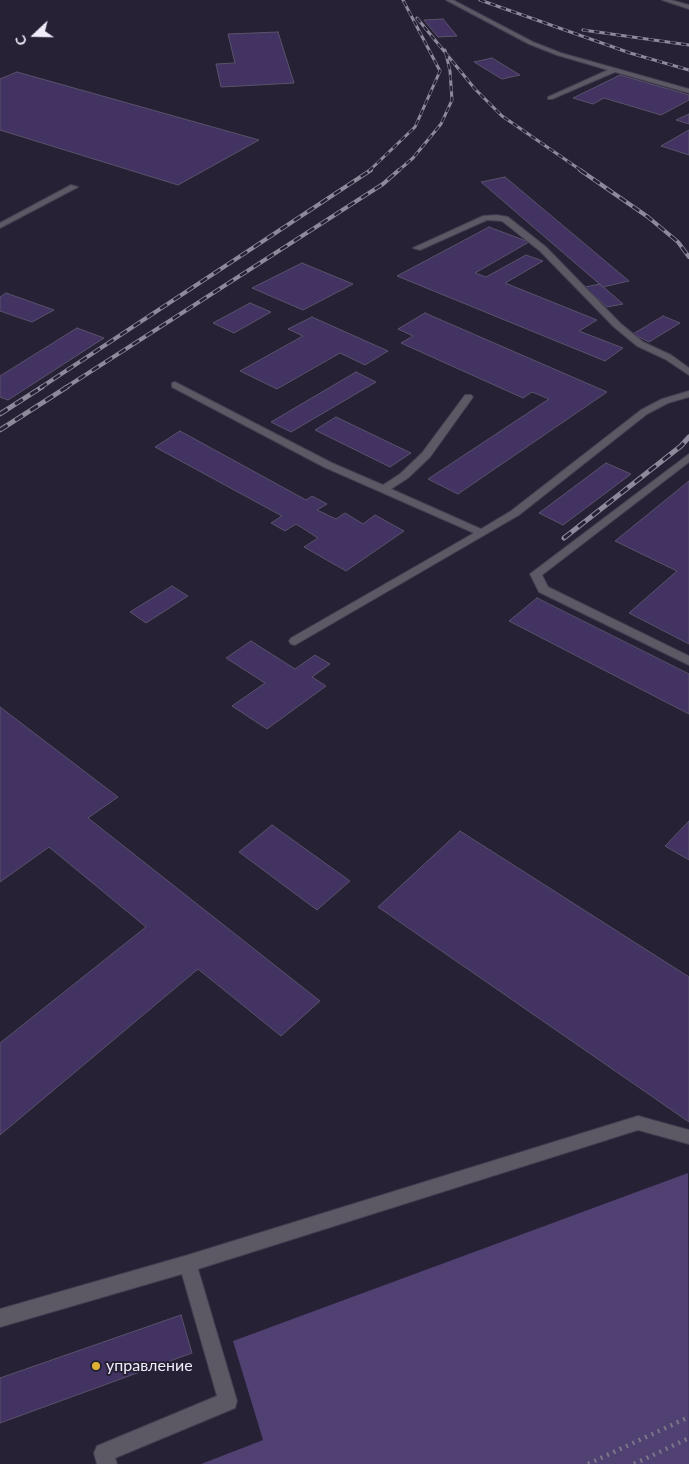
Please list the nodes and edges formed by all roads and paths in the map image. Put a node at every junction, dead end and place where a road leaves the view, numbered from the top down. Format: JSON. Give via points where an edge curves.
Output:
{"nodes":[{"id":1,"x":449,"y":0,"type":"edge"},
{"id":2,"x":665,"y":0,"type":"edge"},
{"id":3,"x":689,"y":7,"type":"edge"},
{"id":4,"x":614,"y":70,"type":"junction"},
{"id":5,"x":689,"y":91,"type":"edge"},
{"id":6,"x":550,"y":98,"type":"dead end"},
{"id":7,"x":74,"y":187,"type":"dead end"},
{"id":8,"x":0,"y":226,"type":"edge"},
{"id":9,"x":417,"y":248,"type":"dead end"},
{"id":10,"x":689,"y":372,"type":"edge"},
{"id":11,"x":175,"y":385,"type":"dead end"},
{"id":12,"x":689,"y":394,"type":"edge"},
{"id":13,"x":468,"y":397,"type":"dead end"},
{"id":14,"x":689,"y":458,"type":"edge"},
{"id":15,"x":383,"y":490,"type":"junction"},
{"id":16,"x":482,"y":533,"type":"junction"},
{"id":17,"x":295,"y":641,"type":"dead end"},
{"id":18,"x":689,"y":661,"type":"edge"},
{"id":19,"x":689,"y":1137,"type":"edge"},
{"id":20,"x":188,"y":1264,"type":"junction"},
{"id":21,"x":0,"y":1318,"type":"edge"},
{"id":22,"x":689,"y":1417,"type":"edge"},
{"id":23,"x":689,"y":1438,"type":"edge"},
{"id":24,"x":107,"y":1464,"type":"edge"},
{"id":25,"x":588,"y":1464,"type":"edge"},
{"id":26,"x":634,"y":1464,"type":"edge"}],
"edges":[{"from":1,"to":4,"type":"lane","via":[[531,44]]},
{"from":2,"to":3,"type":"lane"},
{"from":4,"to":5,"type":"lane"},
{"from":4,"to":6,"type":"lane"},
{"from":7,"to":8,"type":"lane"},
{"from":9,"to":10,"type":"lane","via":[[486,218],[497,216],[505,219],[543,249],[640,344],[668,357]]},
{"from":11,"to":15,"type":"lane","via":[[319,461]]},
{"from":12,"to":16,"type":"lane","via":[[644,412],[514,513]]},
{"from":13,"to":15,"type":"lane","via":[[426,455]]},
{"from":14,"to":18,"type":"lane","via":[[536,574],[543,589]]},
{"from":15,"to":16,"type":"lane"},
{"from":16,"to":17,"type":"lane"},
{"from":19,"to":20,"type":"lane","via":[[638,1123]]},
{"from":20,"to":21,"type":"lane"},
{"from":20,"to":24,"type":"lane","via":[[228,1401],[104,1453]]},
{"from":22,"to":25,"type":"path"},
{"from":23,"to":26,"type":"path"}]}
